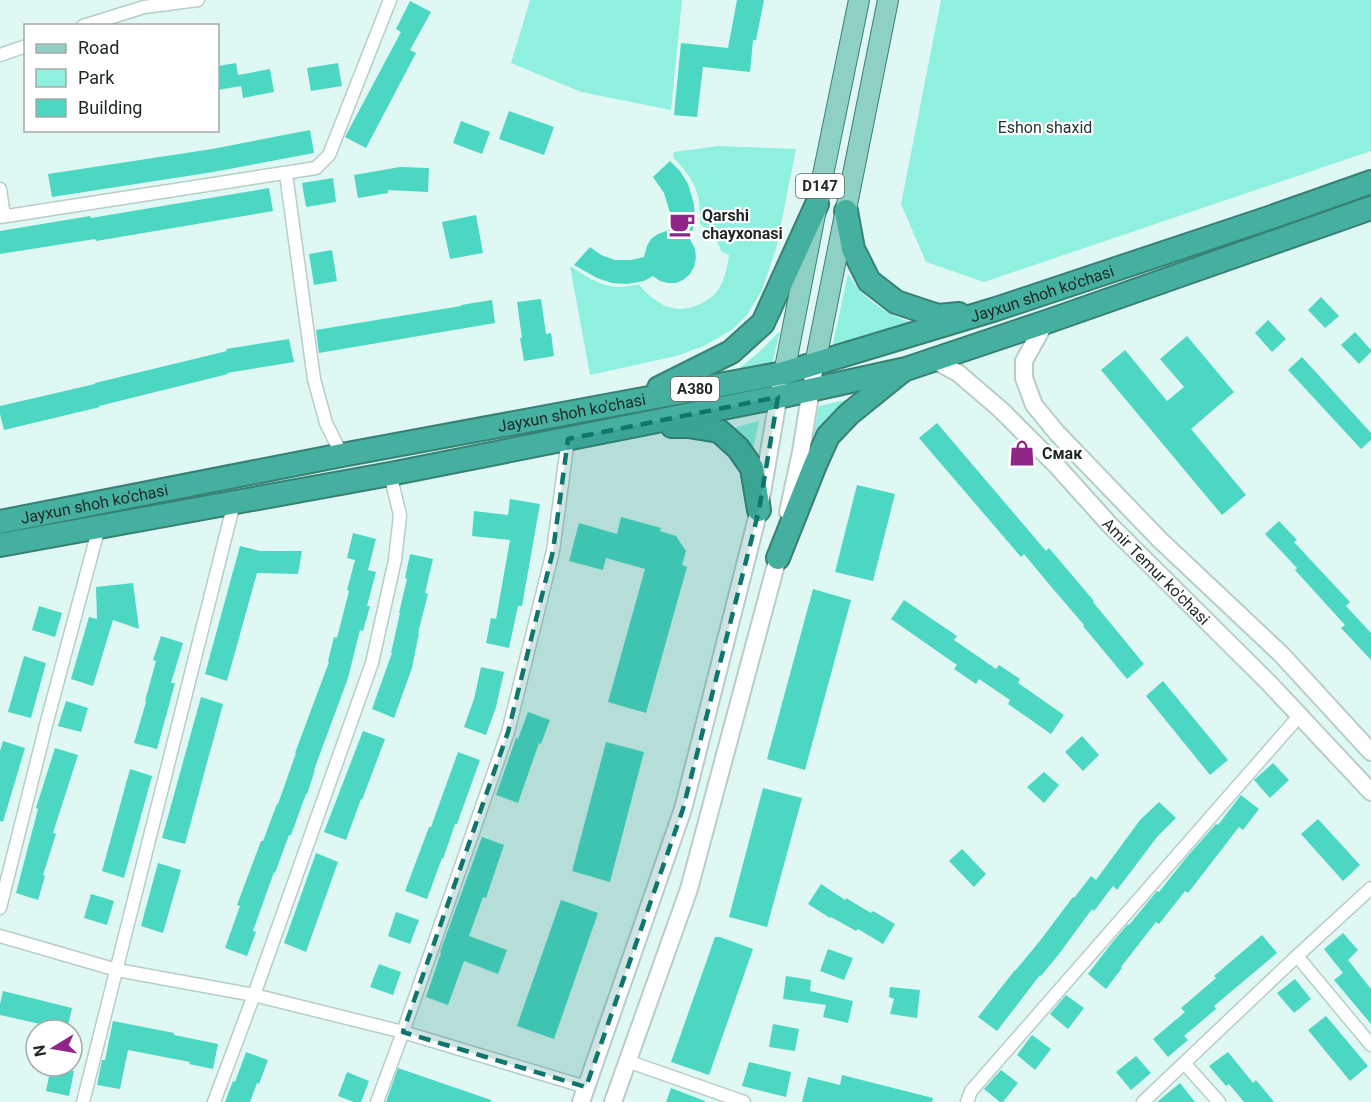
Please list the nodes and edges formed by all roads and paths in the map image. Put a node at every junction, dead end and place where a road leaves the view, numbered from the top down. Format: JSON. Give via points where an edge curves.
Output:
{"nodes":[{"id":1,"x":198,"y":0,"type":"edge"},
{"id":2,"x":390,"y":0,"type":"edge"},
{"id":3,"x":859,"y":0,"type":"edge"},
{"id":4,"x":888,"y":0,"type":"edge"},
{"id":5,"x":89,"y":24,"type":"edge"},
{"id":6,"x":24,"y":47,"type":"edge"},
{"id":7,"x":0,"y":55,"type":"edge"},
{"id":8,"x":286,"y":174,"type":"junction"},
{"id":9,"x":1371,"y":182,"type":"edge"},
{"id":10,"x":0,"y":189,"type":"edge"},
{"id":11,"x":817,"y":204,"type":"junction"},
{"id":12,"x":1371,"y":208,"type":"edge"},
{"id":13,"x":846,"y":211,"type":"junction"},
{"id":14,"x":2,"y":216,"type":"edge"},
{"id":15,"x":996,"y":309,"type":"junction"},
{"id":16,"x":1046,"y":323,"type":"junction"},
{"id":17,"x":934,"y":360,"type":"junction"},
{"id":18,"x":815,"y":364,"type":"junction"},
{"id":19,"x":906,"y":369,"type":"junction"},
{"id":20,"x":784,"y":372,"type":"junction"},
{"id":21,"x":811,"y":389,"type":"junction"},
{"id":22,"x":778,"y":398,"type":"junction"},
{"id":23,"x":634,"y":400,"type":"junction"},
{"id":24,"x":637,"y":425,"type":"junction"},
{"id":25,"x":568,"y":439,"type":"junction"},
{"id":26,"x":342,"y":455,"type":"junction"},
{"id":27,"x":390,"y":474,"type":"junction"},
{"id":28,"x":234,"y":503,"type":"junction"},
{"id":29,"x":759,"y":510,"type":"junction"},
{"id":30,"x":0,"y":522,"type":"edge"},
{"id":31,"x":99,"y":527,"type":"junction"},
{"id":32,"x":0,"y":545,"type":"edge"},
{"id":33,"x":778,"y":558,"type":"junction"},
{"id":34,"x":1300,"y":715,"type":"junction"},
{"id":35,"x":1371,"y":752,"type":"edge"},
{"id":36,"x":1371,"y":792,"type":"edge"},
{"id":37,"x":1371,"y":888,"type":"edge"},
{"id":38,"x":0,"y":908,"type":"edge"},
{"id":39,"x":0,"y":936,"type":"edge"},
{"id":40,"x":1297,"y":956,"type":"junction"},
{"id":41,"x":117,"y":970,"type":"junction"},
{"id":42,"x":254,"y":995,"type":"junction"},
{"id":43,"x":403,"y":1032,"type":"junction"},
{"id":44,"x":1371,"y":1045,"type":"edge"},
{"id":45,"x":627,"y":1061,"type":"junction"},
{"id":46,"x":1185,"y":1064,"type":"junction"},
{"id":47,"x":584,"y":1095,"type":"edge"},
{"id":48,"x":83,"y":1102,"type":"edge"},
{"id":49,"x":214,"y":1102,"type":"edge"},
{"id":50,"x":377,"y":1102,"type":"edge"},
{"id":51,"x":613,"y":1102,"type":"edge"},
{"id":52,"x":744,"y":1102,"type":"edge"},
{"id":53,"x":967,"y":1102,"type":"edge"},
{"id":54,"x":1143,"y":1102,"type":"edge"},
{"id":55,"x":1219,"y":1102,"type":"edge"}],
"edges":[{"from":1,"to":5,"type":"street","via":[[144,7]]},
{"from":2,"to":8,"type":"street","via":[[329,155],[316,168]]},
{"from":3,"to":11,"type":"main road","number":"D147"},
{"from":4,"to":13,"type":"main road","number":"D147"},
{"from":6,"to":7,"type":"street"},
{"from":8,"to":14,"type":"street"},
{"from":8,"to":26,"type":"street","via":[[314,379],[326,423]]},
{"from":9,"to":15,"type":"highway","name":"Jayxun shoh ko'chasi","number":"A380"},
{"from":10,"to":14,"type":"street"},
{"from":11,"to":20,"type":"main road","number":"D147"},
{"from":11,"to":23,"type":"highway","via":[[763,323],[731,352]]},
{"from":12,"to":16,"type":"highway","name":"Jayxun shoh ko'chasi","number":"A380"},
{"from":13,"to":15,"type":"highway","via":[[853,249],[869,281],[896,302],[938,316]]},
{"from":13,"to":18,"type":"main road","number":"D147"},
{"from":15,"to":18,"type":"highway","name":"Jayxun shoh ko'chasi","number":"A380"},
{"from":16,"to":17,"type":"highway","name":"Jayxun shoh ko'chasi","number":"A380"},
{"from":16,"to":35,"type":"main road","name":"Amir Temur ko'chasi","via":[[1024,361],[1024,378],[1034,405],[1160,540],[1281,654]]},
{"from":17,"to":19,"type":"highway","name":"Jayxun shoh ko'chasi","number":"A380"},
{"from":17,"to":34,"type":"main road","name":"Amir Temur ko'chasi","via":[[958,373],[1000,409]]},
{"from":18,"to":20,"type":"highway","name":"Jayxun shoh ko'chasi","number":"A380"},
{"from":18,"to":21,"type":"main road"},
{"from":19,"to":21,"type":"highway","name":"Jayxun shoh ko'chasi","number":"A380"},
{"from":19,"to":33,"type":"highway","via":[[849,414],[828,436]]},
{"from":20,"to":22,"type":"main road"},
{"from":20,"to":23,"type":"highway","name":"Jayxun shoh ko'chasi","number":"A380"},
{"from":21,"to":22,"type":"highway","name":"Jayxun shoh ko'chasi","number":"A380"},
{"from":21,"to":33,"type":"main road"},
{"from":22,"to":24,"type":"highway","name":"Jayxun shoh ko'chasi","number":"A380"},
{"from":22,"to":29,"type":"main road"},
{"from":23,"to":26,"type":"highway","name":"Jayxun shoh ko'chasi","number":"A380"},
{"from":24,"to":25,"type":"highway","name":"Jayxun shoh ko'chasi","number":"A380"},
{"from":24,"to":29,"type":"highway","via":[[719,431],[752,468]]},
{"from":25,"to":27,"type":"highway","name":"Jayxun shoh ko'chasi","number":"A380"},
{"from":25,"to":43,"type":"street","via":[[553,551],[507,732]]},
{"from":26,"to":30,"type":"highway","name":"Jayxun shoh ko'chasi","number":"A380"},
{"from":27,"to":28,"type":"highway","name":"Jayxun shoh ko'chasi","number":"A380"},
{"from":27,"to":42,"type":"street","via":[[400,515],[395,560],[372,663]]},
{"from":28,"to":31,"type":"highway","name":"Jayxun shoh ko'chasi","number":"A380"},
{"from":28,"to":41,"type":"street"},
{"from":29,"to":47,"type":"main road","via":[[683,809]]},
{"from":31,"to":32,"type":"highway","name":"Jayxun shoh ko'chasi","number":"A380"},
{"from":31,"to":38,"type":"street"},
{"from":33,"to":45,"type":"main road","via":[[689,889]]},
{"from":34,"to":36,"type":"main road","name":"Amir Temur ko'chasi"},
{"from":34,"to":53,"type":"street","via":[[970,1091]]},
{"from":37,"to":40,"type":"street"},
{"from":39,"to":41,"type":"street"},
{"from":40,"to":44,"type":"street"},
{"from":40,"to":46,"type":"street"},
{"from":41,"to":42,"type":"street"},
{"from":41,"to":48,"type":"street"},
{"from":42,"to":43,"type":"street"},
{"from":42,"to":49,"type":"street"},
{"from":43,"to":47,"type":"street"},
{"from":43,"to":50,"type":"street"},
{"from":45,"to":51,"type":"main road"},
{"from":45,"to":52,"type":"street"},
{"from":46,"to":54,"type":"street"},
{"from":46,"to":55,"type":"street"}]}
